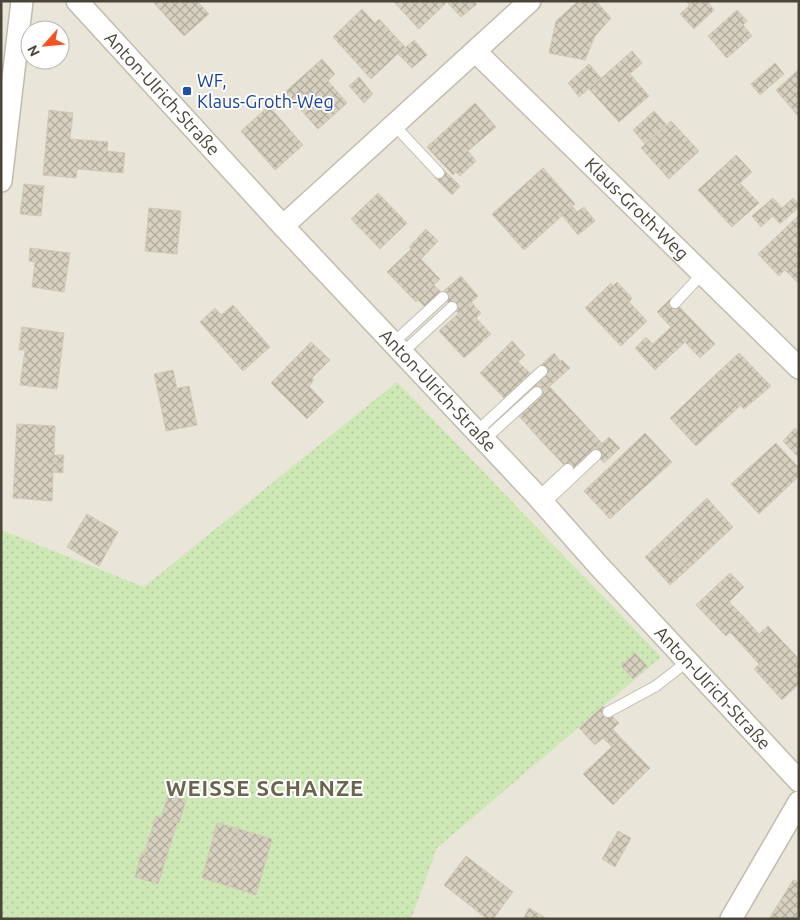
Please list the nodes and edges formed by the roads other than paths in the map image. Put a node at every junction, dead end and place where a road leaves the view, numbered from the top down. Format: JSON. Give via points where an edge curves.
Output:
{"nodes":[{"id":1,"x":22,"y":1,"type":"edge"},
{"id":2,"x":77,"y":1,"type":"edge"},
{"id":3,"x":530,"y":1,"type":"edge"},
{"id":4,"x":475,"y":51,"type":"junction"},
{"id":5,"x":394,"y":125,"type":"junction"},
{"id":6,"x":439,"y":173,"type":"dead end"},
{"id":7,"x":1,"y":181,"type":"edge"},
{"id":8,"x":283,"y":226,"type":"junction"},
{"id":9,"x":702,"y":274,"type":"junction"},
{"id":10,"x":443,"y":297,"type":"dead end"},
{"id":11,"x":675,"y":302,"type":"dead end"},
{"id":12,"x":452,"y":307,"type":"dead end"},
{"id":13,"x":397,"y":348,"type":"junction"},
{"id":14,"x":799,"y":368,"type":"edge"},
{"id":15,"x":542,"y":371,"type":"dead end"},
{"id":16,"x":537,"y":392,"type":"dead end"},
{"id":17,"x":480,"y":436,"type":"junction"},
{"id":18,"x":596,"y":455,"type":"dead end"},
{"id":19,"x":568,"y":469,"type":"dead end"},
{"id":20,"x":541,"y":501,"type":"junction"},
{"id":21,"x":679,"y":668,"type":"dead end"},
{"id":22,"x":608,"y":712,"type":"dead end"},
{"id":23,"x":799,"y":781,"type":"edge"},
{"id":24,"x":799,"y":802,"type":"edge"},
{"id":25,"x":731,"y":919,"type":"edge"}],
"edges":[{"from":1,"to":7,"type":"street"},
{"from":2,"to":8,"type":"street","name":"Anton-Ulrich-Straße"},
{"from":3,"to":4,"type":"street"},
{"from":4,"to":5,"type":"street"},
{"from":4,"to":9,"type":"street","name":"Klaus-Groth-Weg"},
{"from":5,"to":6,"type":"lane"},
{"from":5,"to":8,"type":"street"},
{"from":8,"to":13,"type":"street","name":"Anton-Ulrich-Straße"},
{"from":9,"to":11,"type":"lane"},
{"from":9,"to":14,"type":"street","name":"Klaus-Groth-Weg"},
{"from":10,"to":13,"type":"lane"},
{"from":12,"to":13,"type":"lane"},
{"from":13,"to":17,"type":"street","name":"Anton-Ulrich-Straße"},
{"from":15,"to":17,"type":"lane"},
{"from":16,"to":17,"type":"lane"},
{"from":17,"to":20,"type":"street","name":"Anton-Ulrich-Straße"},
{"from":18,"to":20,"type":"lane"},
{"from":19,"to":20,"type":"lane"},
{"from":20,"to":23,"type":"street","name":"Anton-Ulrich-Straße"},
{"from":21,"to":22,"type":"lane","via":[[656,686]]},
{"from":24,"to":25,"type":"street"}]}
